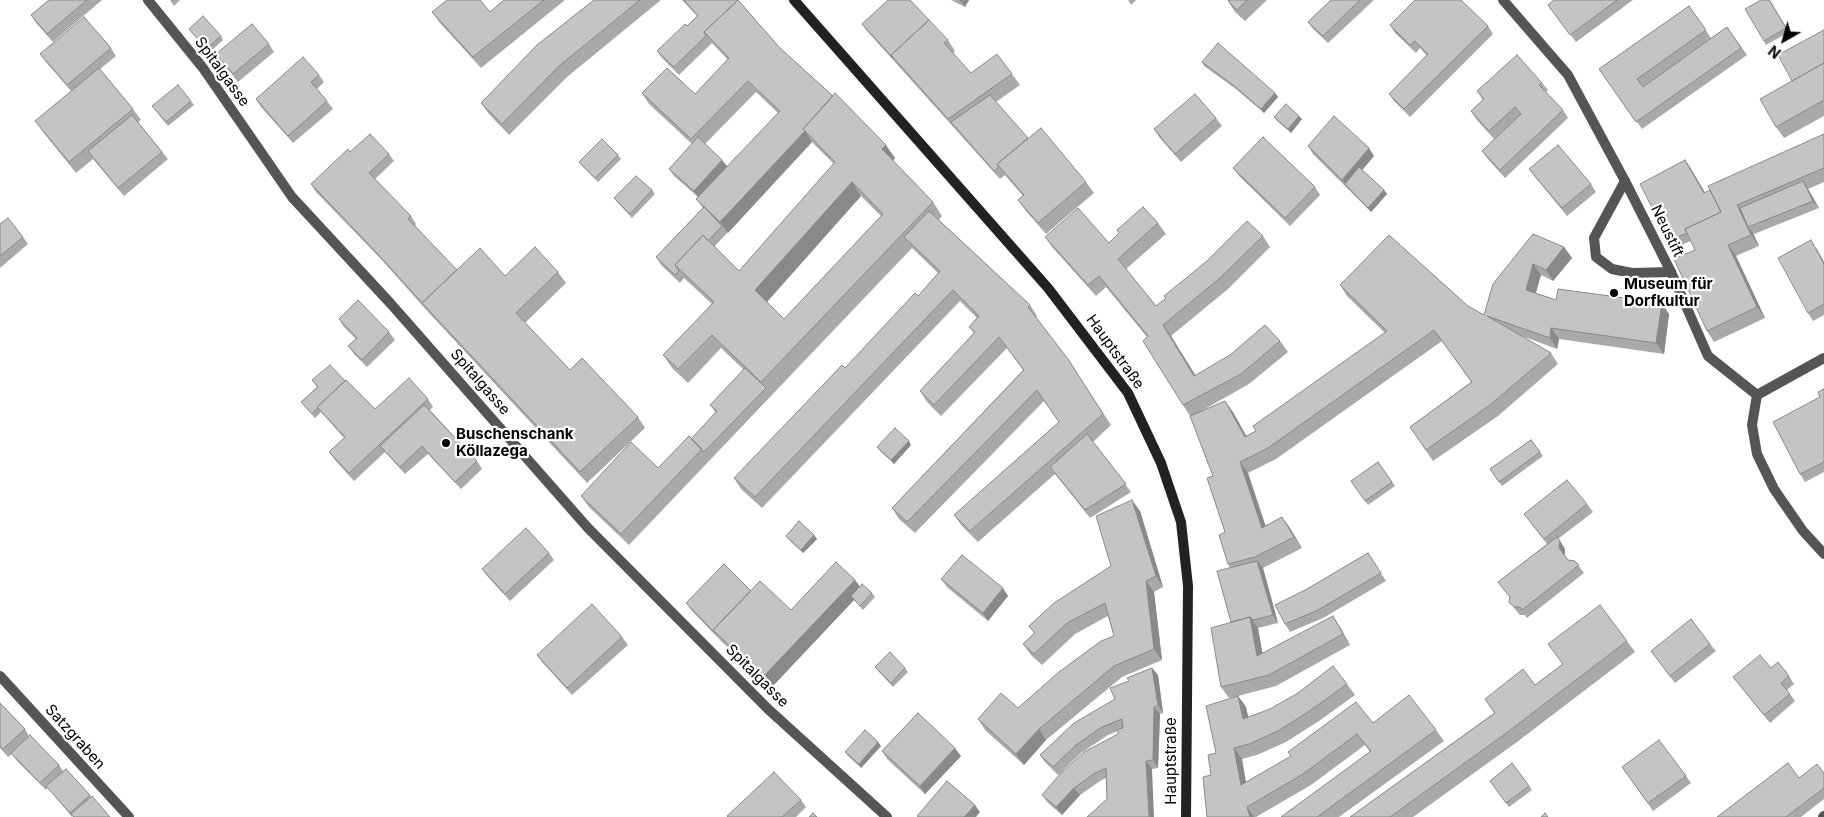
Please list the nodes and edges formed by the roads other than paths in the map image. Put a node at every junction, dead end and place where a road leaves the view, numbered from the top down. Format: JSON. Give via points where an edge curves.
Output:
{"nodes":[{"id":1,"x":148,"y":0,"type":"edge"},
{"id":2,"x":794,"y":0,"type":"edge"},
{"id":3,"x":1503,"y":0,"type":"edge"},
{"id":4,"x":1625,"y":180,"type":"junction"},
{"id":5,"x":1671,"y":272,"type":"junction"},
{"id":6,"x":1824,"y":358,"type":"edge"},
{"id":7,"x":1757,"y":395,"type":"junction"},
{"id":8,"x":1824,"y":554,"type":"edge"},
{"id":9,"x":0,"y":676,"type":"edge"},
{"id":10,"x":129,"y":817,"type":"edge"},
{"id":11,"x":887,"y":817,"type":"edge"},
{"id":12,"x":1186,"y":817,"type":"edge"}],
"edges":[{"from":1,"to":11,"type":"street","name":"Spitalgasse","via":[[203,68],[292,197],[588,528],[768,709]]},
{"from":2,"to":12,"type":"main road","name":"Hauptstraße","via":[[1048,288],[1128,393],[1161,463],[1181,522],[1188,586]]},
{"from":3,"to":4,"type":"street","name":"Neustift","via":[[1568,75]]},
{"from":4,"to":5,"type":"street","name":"Neustift"},
{"from":4,"to":5,"type":"street","via":[[1594,238],[1596,256],[1612,269],[1632,273]]},
{"from":5,"to":7,"type":"street","name":"Neustift","via":[[1708,356]]},
{"from":6,"to":7,"type":"street"},
{"from":7,"to":8,"type":"street","via":[[1752,425],[1757,454],[1774,488]]},
{"from":9,"to":10,"type":"street","name":"Satzgraben"}]}
